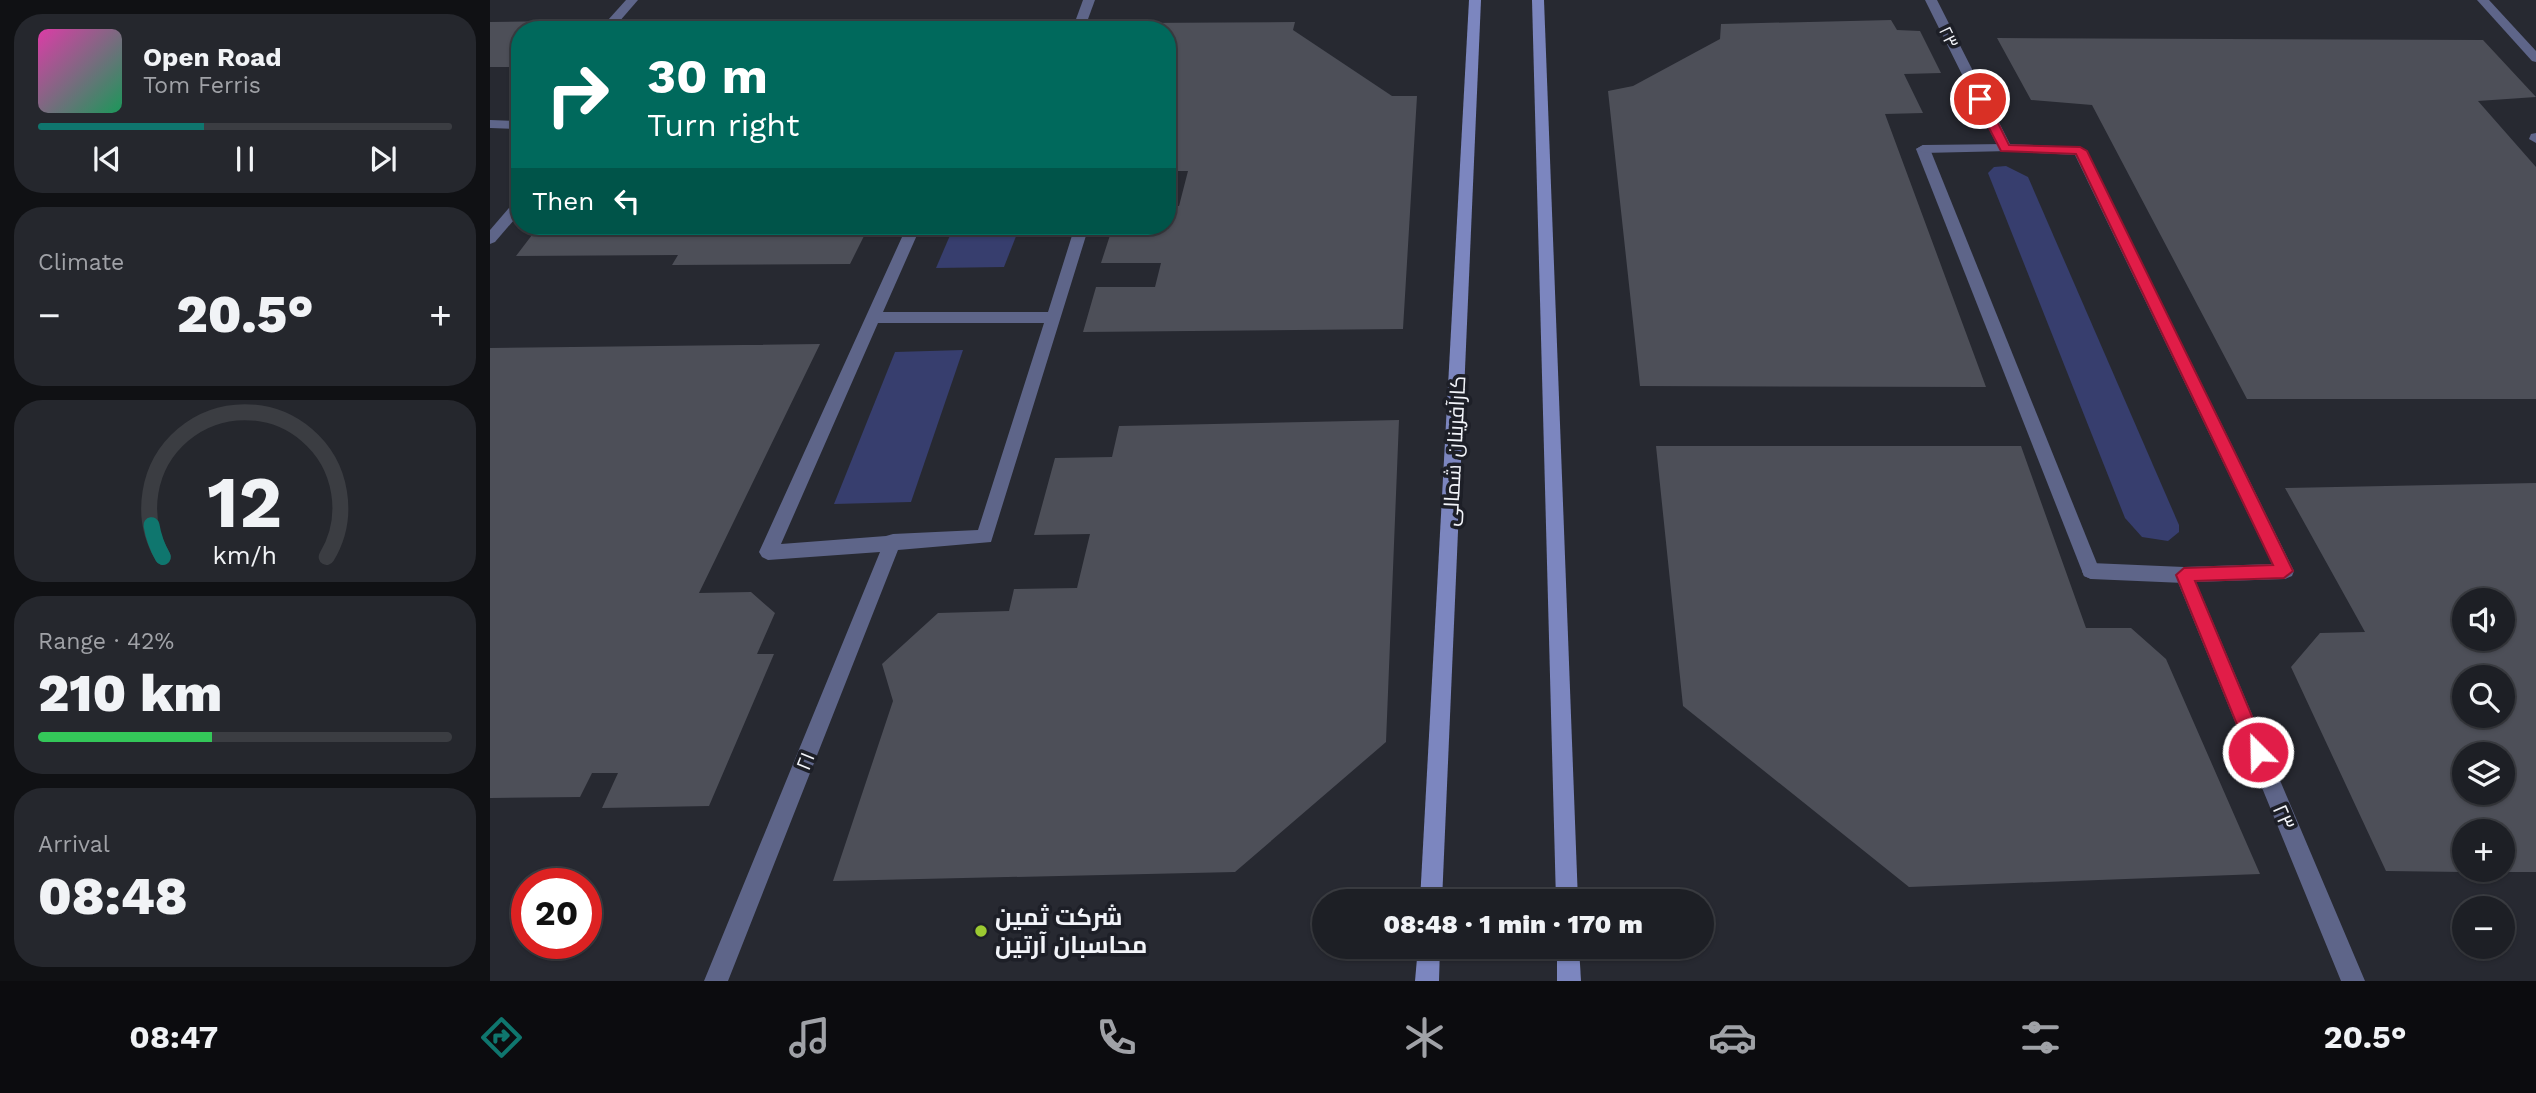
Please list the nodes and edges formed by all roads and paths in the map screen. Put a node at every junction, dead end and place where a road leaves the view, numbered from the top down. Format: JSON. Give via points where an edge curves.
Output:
{"nodes":[{"id":1,"x":632,"y":0,"type":"edge"},
{"id":2,"x":1089,"y":0,"type":"edge"},
{"id":3,"x":1475,"y":0,"type":"edge"},
{"id":4,"x":1538,"y":0,"type":"edge"},
{"id":5,"x":1931,"y":0,"type":"edge"},
{"id":6,"x":2483,"y":0,"type":"edge"},
{"id":7,"x":613,"y":21,"type":"edge"},
{"id":8,"x":1081,"y":21,"type":"edge"},
{"id":9,"x":2536,"y":58,"type":"edge"},
{"id":10,"x":490,"y":124,"type":"edge"},
{"id":11,"x":511,"y":124,"type":"edge"},
{"id":12,"x":2005,"y":148,"type":"junction"},
{"id":13,"x":511,"y":214,"type":"edge"},
{"id":14,"x":910,"y":235,"type":"edge"},
{"id":15,"x":1079,"y":235,"type":"edge"},
{"id":16,"x":490,"y":239,"type":"edge"},
{"id":17,"x":1054,"y":317,"type":"junction"},
{"id":18,"x":873,"y":318,"type":"junction"},
{"id":19,"x":894,"y":541,"type":"junction"},
{"id":20,"x":2184,"y":575,"type":"junction"},
{"id":21,"x":1432,"y":889,"type":"edge"},
{"id":22,"x":1567,"y":889,"type":"edge"},
{"id":23,"x":1428,"y":959,"type":"edge"},
{"id":24,"x":1568,"y":959,"type":"edge"},
{"id":25,"x":716,"y":981,"type":"edge"},
{"id":26,"x":1427,"y":981,"type":"edge"},
{"id":27,"x":1569,"y":981,"type":"edge"},
{"id":28,"x":2353,"y":981,"type":"edge"}],
"edges":[{"from":1,"to":7,"type":"street"},
{"from":2,"to":8,"type":"street"},
{"from":3,"to":21,"type":"street","name":"کارآفرینان شمالی"},
{"from":4,"to":22,"type":"street"},
{"from":5,"to":12,"type":"street","name":"۲۳"},
{"from":6,"to":9,"type":"street"},
{"from":10,"to":11,"type":"street"},
{"from":12,"to":20,"type":"street","via":[[1923,149],[2091,571]]},
{"from":12,"to":20,"type":"street","via":[[2080,151],[2284,571]]},
{"from":13,"to":16,"type":"street"},
{"from":14,"to":18,"type":"street"},
{"from":15,"to":17,"type":"street"},
{"from":17,"to":18,"type":"street"},
{"from":17,"to":19,"type":"street","via":[[985,537]]},
{"from":18,"to":19,"type":"street","via":[[768,552]]},
{"from":19,"to":25,"type":"street","name":"۲۱"},
{"from":20,"to":28,"type":"street","name":"۲۳"},
{"from":23,"to":26,"type":"street"},
{"from":24,"to":27,"type":"street"}]}
